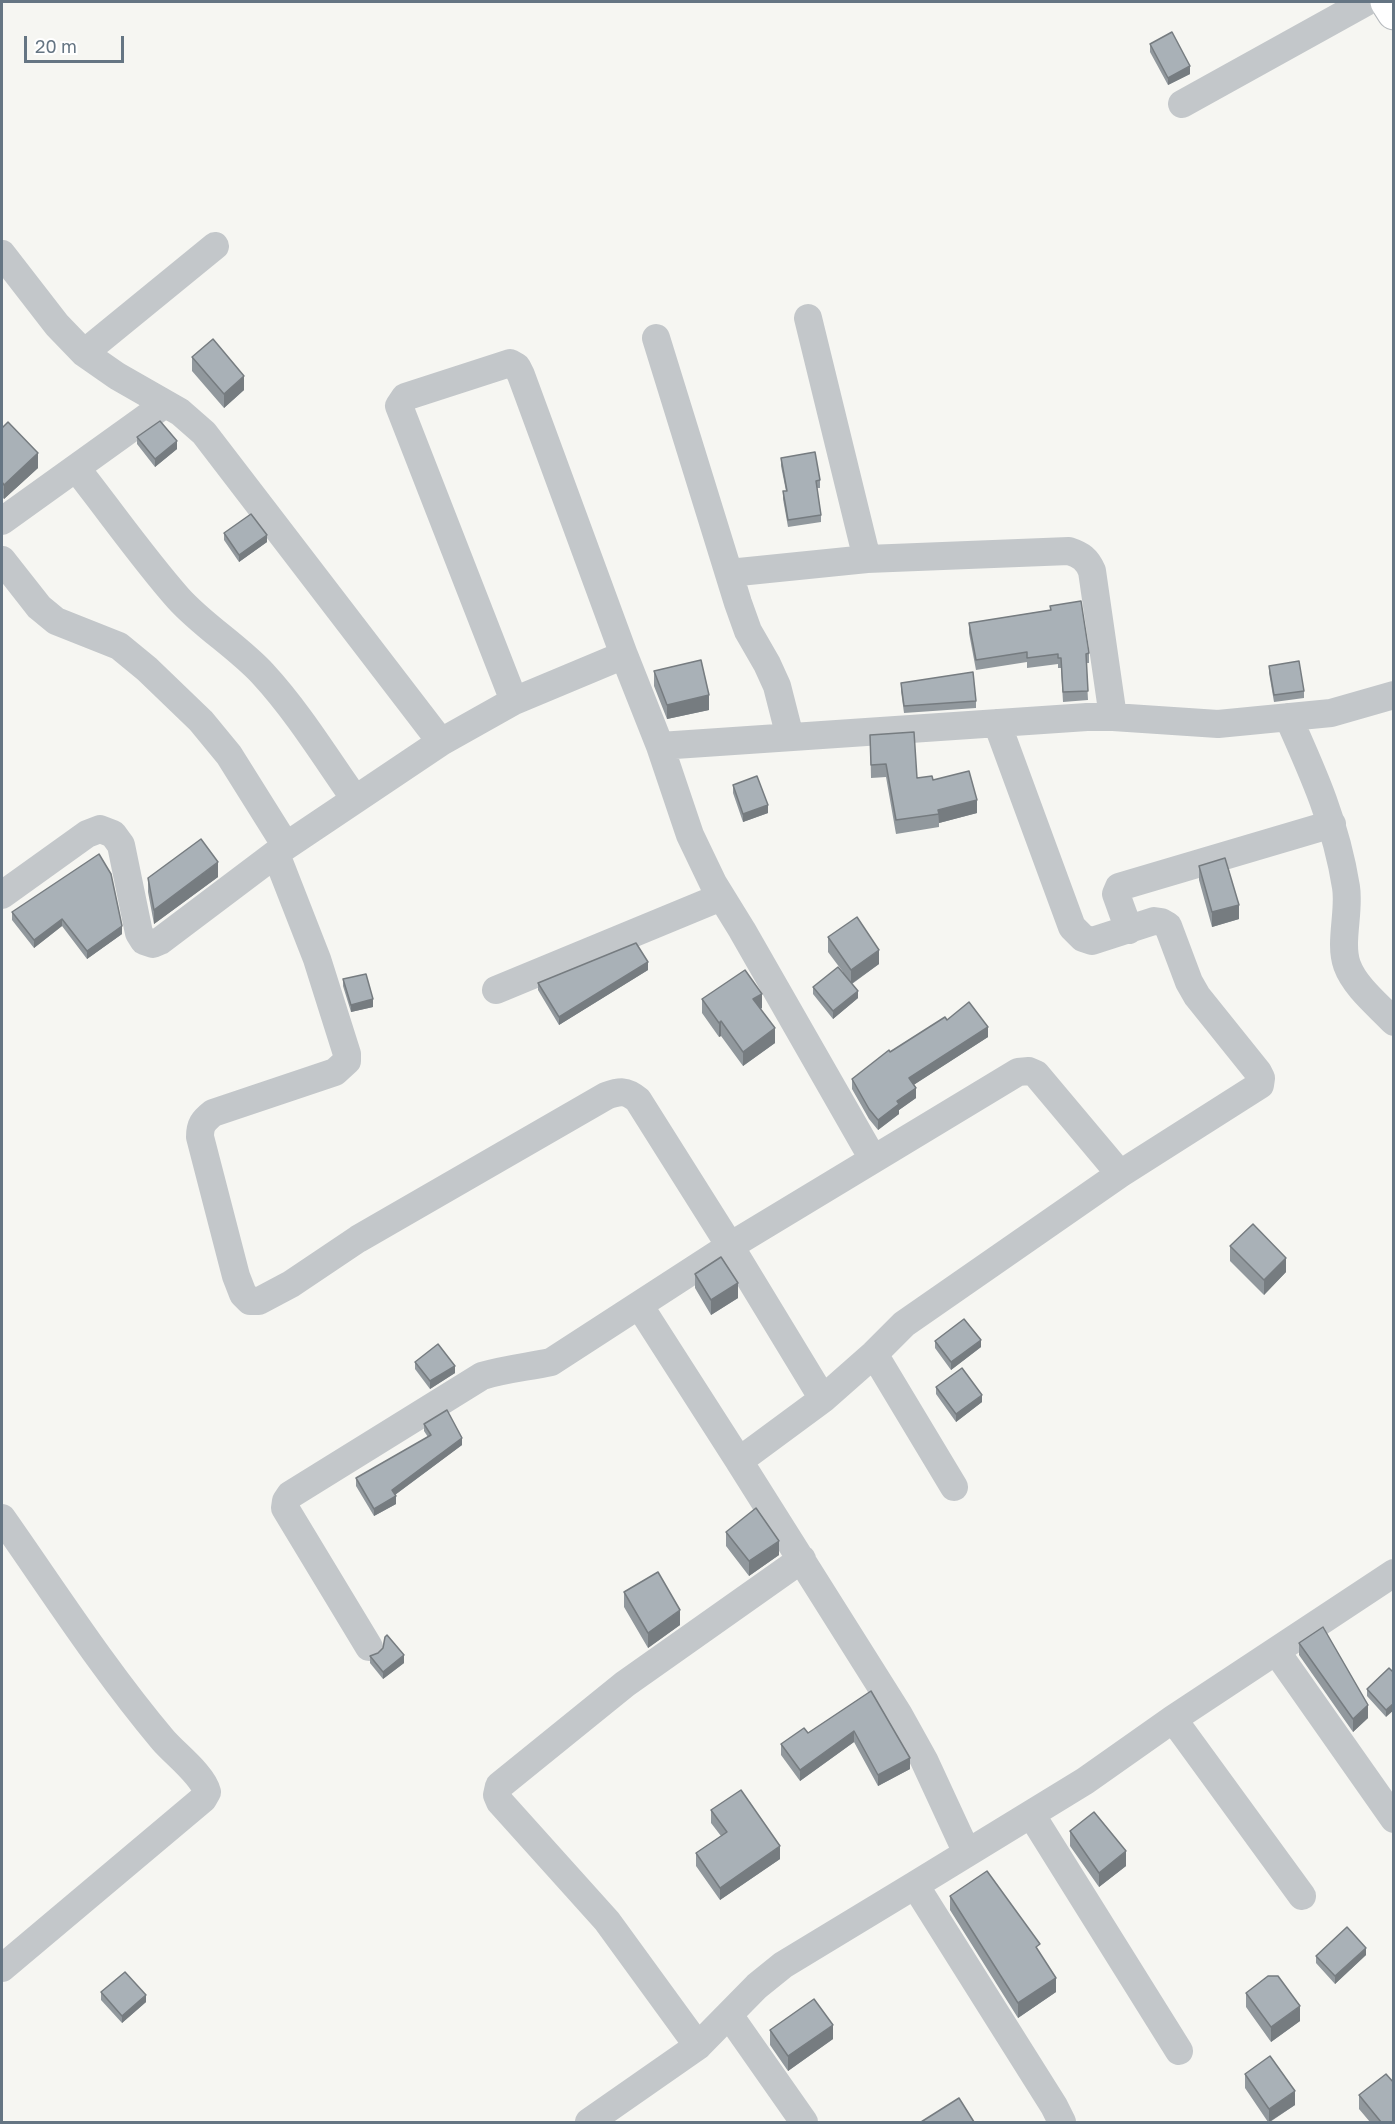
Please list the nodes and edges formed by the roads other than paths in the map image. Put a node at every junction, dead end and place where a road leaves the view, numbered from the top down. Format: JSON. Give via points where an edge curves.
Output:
{"nodes":[{"id":1,"x":1366,"y":2,"type":"edge"},
{"id":2,"x":1387,"y":2,"type":"edge"},
{"id":3,"x":1394,"y":13,"type":"edge"},
{"id":4,"x":1182,"y":105,"type":"dead end"},
{"id":5,"x":215,"y":246,"type":"dead end"},
{"id":6,"x":2,"y":254,"type":"edge"},
{"id":7,"x":808,"y":318,"type":"dead end"},
{"id":8,"x":656,"y":338,"type":"dead end"},
{"id":9,"x":84,"y":353,"type":"junction"},
{"id":10,"x":165,"y":404,"type":"junction"},
{"id":11,"x":76,"y":468,"type":"junction"},
{"id":12,"x":2,"y":521,"type":"edge"},
{"id":13,"x":867,"y":559,"type":"junction"},
{"id":14,"x":2,"y":560,"type":"edge"},
{"id":15,"x":729,"y":573,"type":"junction"},
{"id":16,"x":624,"y":655,"type":"junction"},
{"id":17,"x":1394,"y":695,"type":"edge"},
{"id":18,"x":514,"y":701,"type":"junction"},
{"id":19,"x":1113,"y":717,"type":"junction"},
{"id":20,"x":1288,"y":717,"type":"junction"},
{"id":21,"x":997,"y":723,"type":"junction"},
{"id":22,"x":790,"y":737,"type":"junction"},
{"id":23,"x":441,"y":742,"type":"junction"},
{"id":24,"x":660,"y":746,"type":"junction"},
{"id":25,"x":356,"y":799,"type":"junction"},
{"id":26,"x":1332,"y":824,"type":"junction"},
{"id":27,"x":281,"y":850,"type":"junction"},
{"id":28,"x":3,"y":890,"type":"edge"},
{"id":29,"x":721,"y":897,"type":"junction"},
{"id":30,"x":1129,"y":930,"type":"junction"},
{"id":31,"x":496,"y":990,"type":"dead end"},
{"id":32,"x":1394,"y":1022,"type":"edge"},
{"id":33,"x":873,"y":1159,"type":"junction"},
{"id":34,"x":1120,"y":1174,"type":"junction"},
{"id":35,"x":730,"y":1246,"type":"junction"},
{"id":36,"x":639,"y":1305,"type":"junction"},
{"id":37,"x":874,"y":1354,"type":"junction"},
{"id":38,"x":822,"y":1399,"type":"junction"},
{"id":39,"x":739,"y":1461,"type":"junction"},
{"id":40,"x":954,"y":1487,"type":"dead end"},
{"id":41,"x":2,"y":1518,"type":"edge"},
{"id":42,"x":802,"y":1559,"type":"junction"},
{"id":43,"x":1390,"y":1583,"type":"edge"},
{"id":44,"x":369,"y":1647,"type":"dead end"},
{"id":45,"x":1276,"y":1651,"type":"junction"},
{"id":46,"x":1173,"y":1719,"type":"junction"},
{"id":47,"x":1031,"y":1814,"type":"junction"},
{"id":48,"x":1394,"y":1819,"type":"edge"},
{"id":49,"x":967,"y":1853,"type":"junction"},
{"id":50,"x":915,"y":1885,"type":"junction"},
{"id":51,"x":1302,"y":1896,"type":"dead end"},
{"id":52,"x":2,"y":1968,"type":"edge"},
{"id":53,"x":729,"y":2015,"type":"junction"},
{"id":54,"x":698,"y":2046,"type":"junction"},
{"id":55,"x":1179,"y":2051,"type":"dead end"},
{"id":56,"x":589,"y":2122,"type":"edge"},
{"id":57,"x":804,"y":2122,"type":"edge"},
{"id":58,"x":1062,"y":2122,"type":"edge"}],
"edges":[{"from":1,"to":4,"type":"street"},
{"from":2,"to":3,"type":"street"},
{"from":5,"to":9,"type":"street"},
{"from":6,"to":9,"type":"street"},
{"from":7,"to":13,"type":"street"},
{"from":8,"to":15,"type":"street"},
{"from":9,"to":10,"type":"street"},
{"from":10,"to":11,"type":"street"},
{"from":10,"to":23,"type":"street","via":[[204,433]]},
{"from":11,"to":12,"type":"street"},
{"from":11,"to":25,"type":"street","via":[[178,597],[262,673]]},
{"from":13,"to":15,"type":"street"},
{"from":13,"to":19,"type":"street","via":[[1069,551],[1080,554],[1092,571]]},
{"from":14,"to":27,"type":"street","via":[[39,607],[56,621],[119,646],[201,721],[230,754]]},
{"from":15,"to":22,"type":"street","via":[[748,631],[777,686]]},
{"from":16,"to":18,"type":"street"},
{"from":16,"to":18,"type":"street","via":[[517,367],[504,364],[405,397],[399,406]]},
{"from":16,"to":24,"type":"street"},
{"from":17,"to":20,"type":"street","via":[[1331,713]]},
{"from":18,"to":23,"type":"street"},
{"from":19,"to":20,"type":"street","via":[[1218,724]]},
{"from":19,"to":21,"type":"street"},
{"from":20,"to":26,"type":"street"},
{"from":21,"to":22,"type":"street"},
{"from":21,"to":30,"type":"street","via":[[1072,927],[1092,941]]},
{"from":22,"to":24,"type":"street"},
{"from":23,"to":25,"type":"street"},
{"from":24,"to":29,"type":"street","via":[[690,835]]},
{"from":25,"to":27,"type":"street"},
{"from":26,"to":30,"type":"street","via":[[1119,887],[1116,894]]},
{"from":26,"to":32,"type":"street","via":[[1347,896],[1347,964],[1354,978]]},
{"from":27,"to":28,"type":"street","via":[[153,944],[144,941],[139,933],[121,845],[113,834],[100,829]]},
{"from":27,"to":35,"type":"street","via":[[347,1061],[335,1072],[213,1113],[203,1121],[200,1137],[243,1294],[259,1301],[291,1284],[387,1221],[618,1091],[628,1092],[638,1100]]},
{"from":29,"to":31,"type":"street"},
{"from":29,"to":33,"type":"street"},
{"from":30,"to":34,"type":"street","via":[[1154,921],[1168,926],[1197,996],[1261,1078],[1254,1090]]},
{"from":33,"to":34,"type":"street","via":[[1008,1077],[1029,1071],[1036,1074]]},
{"from":33,"to":35,"type":"street"},
{"from":34,"to":37,"type":"street","via":[[904,1323]]},
{"from":35,"to":36,"type":"street"},
{"from":35,"to":38,"type":"street"},
{"from":36,"to":39,"type":"street"},
{"from":36,"to":44,"type":"street","via":[[551,1362],[504,1369],[473,1381],[290,1495],[285,1508]]},
{"from":37,"to":38,"type":"street"},
{"from":37,"to":40,"type":"street"},
{"from":38,"to":39,"type":"street"},
{"from":39,"to":42,"type":"street"},
{"from":41,"to":52,"type":"street","via":[[134,1705],[205,1784],[207,1792]]},
{"from":42,"to":49,"type":"street","via":[[899,1715]]},
{"from":42,"to":54,"type":"street","via":[[625,1684],[499,1786],[497,1795],[607,1921]]},
{"from":43,"to":45,"type":"street"},
{"from":45,"to":46,"type":"street"},
{"from":45,"to":48,"type":"street"},
{"from":46,"to":47,"type":"street"},
{"from":46,"to":51,"type":"street"},
{"from":47,"to":49,"type":"street"},
{"from":47,"to":55,"type":"street"},
{"from":49,"to":50,"type":"street"},
{"from":50,"to":53,"type":"street","via":[[783,1965]]},
{"from":50,"to":58,"type":"street"},
{"from":53,"to":54,"type":"street"},
{"from":53,"to":57,"type":"street"},
{"from":54,"to":56,"type":"street"}]}
